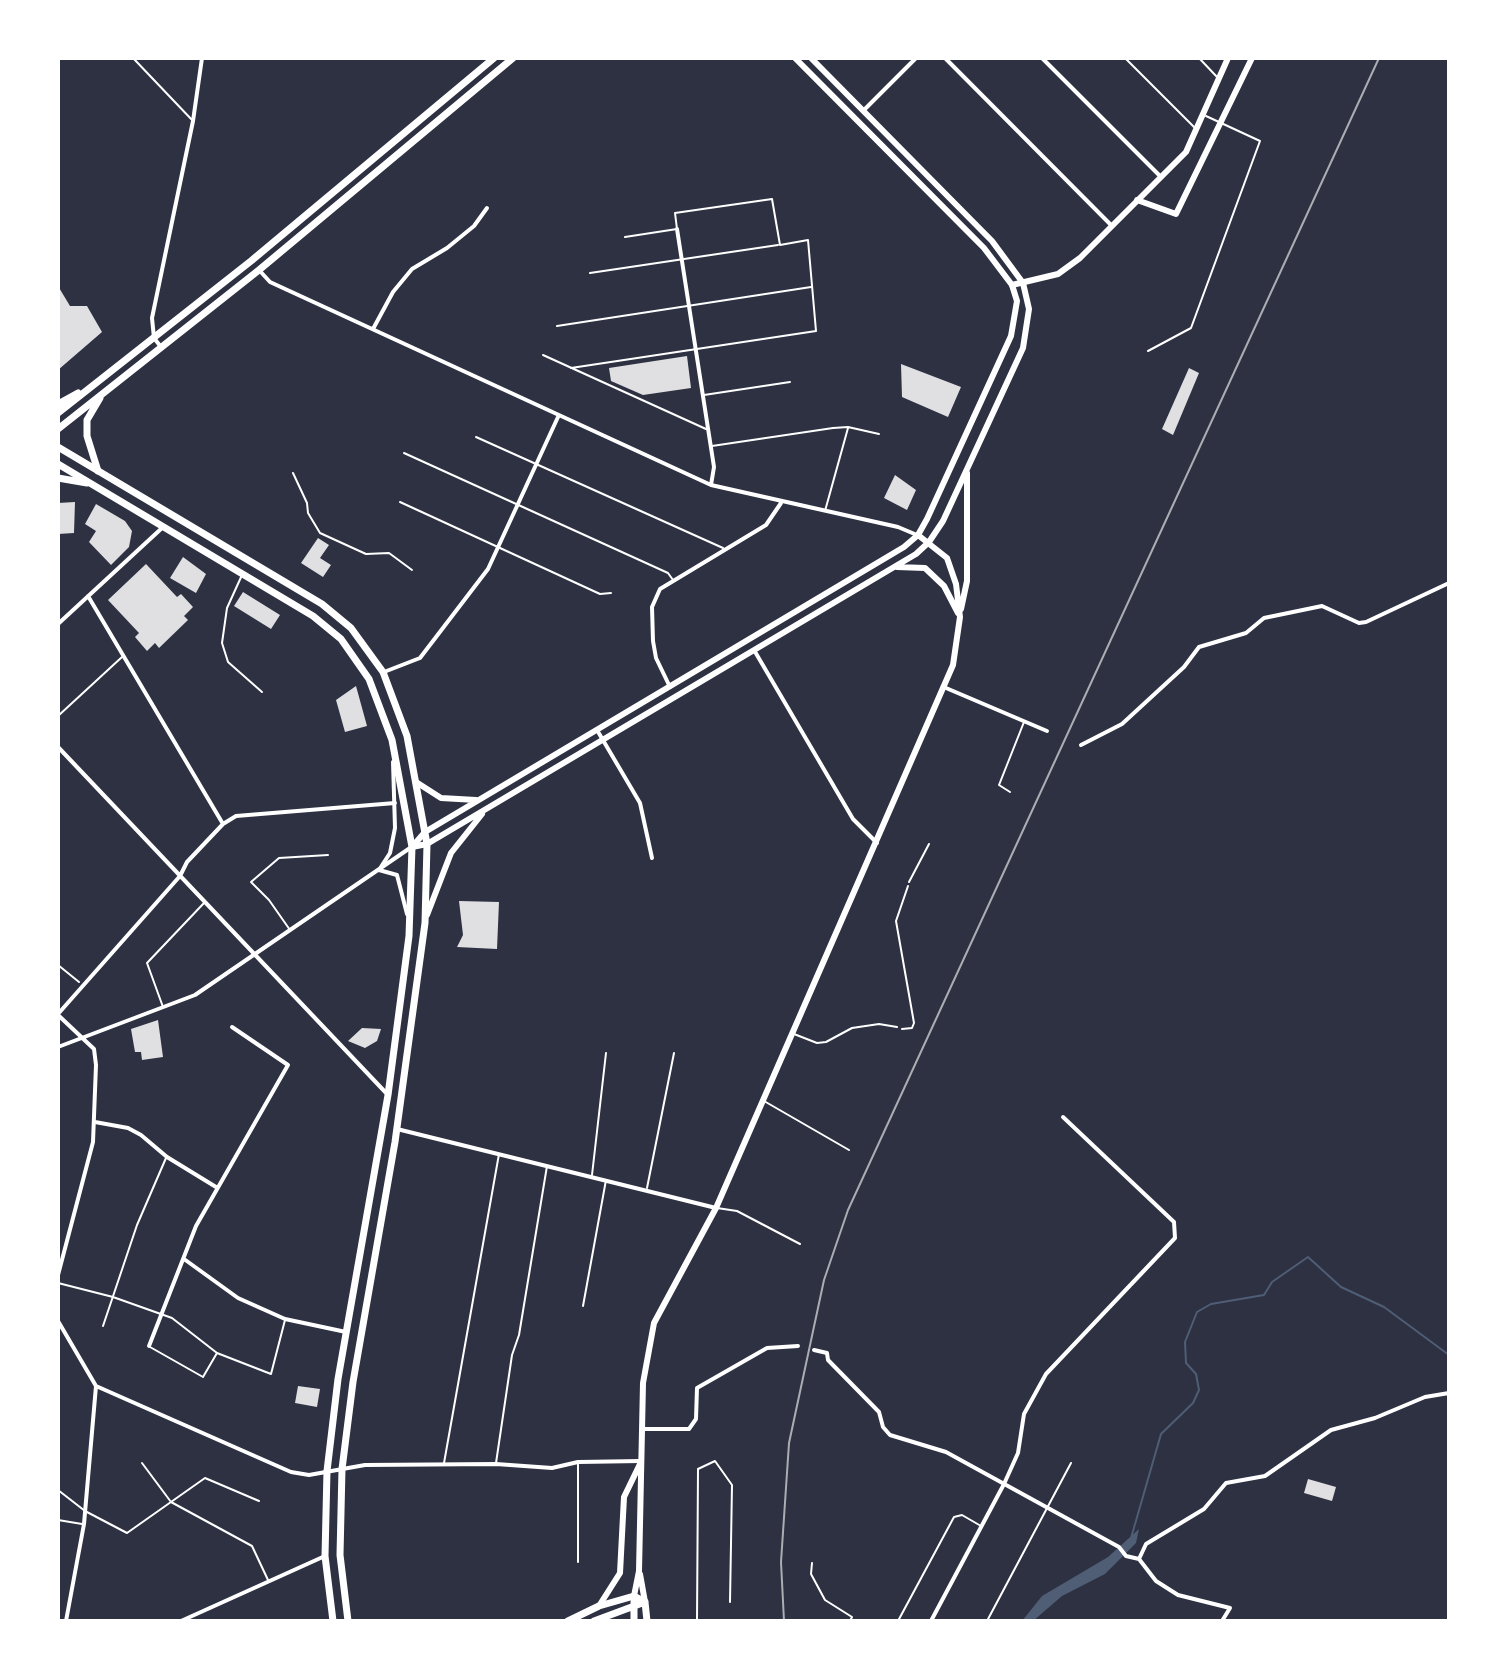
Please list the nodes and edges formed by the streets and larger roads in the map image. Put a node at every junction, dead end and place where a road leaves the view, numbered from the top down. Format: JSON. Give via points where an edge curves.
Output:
{"nodes":[{"id":1,"x":202,"y":58,"type":"edge"},
{"id":2,"x":494,"y":58,"type":"edge"},
{"id":3,"x":513,"y":58,"type":"edge"},
{"id":4,"x":795,"y":58,"type":"edge"},
{"id":5,"x":811,"y":58,"type":"edge"},
{"id":6,"x":916,"y":58,"type":"edge"},
{"id":7,"x":945,"y":58,"type":"edge"},
{"id":8,"x":1042,"y":58,"type":"edge"},
{"id":9,"x":1228,"y":58,"type":"edge"},
{"id":10,"x":1252,"y":58,"type":"edge"},
{"id":11,"x":863,"y":111,"type":"junction"},
{"id":12,"x":1161,"y":177,"type":"junction"},
{"id":13,"x":1137,"y":200,"type":"junction"},
{"id":14,"x":487,"y":208,"type":"dead end"},
{"id":15,"x":1112,"y":226,"type":"junction"},
{"id":16,"x":677,"y":229,"type":"road end"},
{"id":17,"x":259,"y":270,"type":"junction"},
{"id":18,"x":1023,"y":283,"type":"junction"},
{"id":19,"x":1012,"y":285,"type":"junction"},
{"id":20,"x":373,"y":330,"type":"junction"},
{"id":21,"x":154,"y":338,"type":"junction"},
{"id":22,"x":161,"y":347,"type":"junction"},
{"id":23,"x":94,"y":385,"type":"junction"},
{"id":24,"x":103,"y":394,"type":"junction"},
{"id":25,"x":58,"y":404,"type":"edge"},
{"id":26,"x":58,"y":413,"type":"edge"},
{"id":27,"x":558,"y":417,"type":"junction"},
{"id":28,"x":58,"y":429,"type":"edge"},
{"id":29,"x":58,"y":447,"type":"edge"},
{"id":30,"x":58,"y":464,"type":"edge"},
{"id":31,"x":968,"y":467,"type":"junction"},
{"id":32,"x":98,"y":471,"type":"junction"},
{"id":33,"x":58,"y":478,"type":"edge"},
{"id":34,"x":90,"y":483,"type":"junction"},
{"id":35,"x":711,"y":485,"type":"junction"},
{"id":36,"x":781,"y":503,"type":"junction"},
{"id":37,"x":163,"y":527,"type":"junction"},
{"id":38,"x":918,"y":535,"type":"junction"},
{"id":39,"x":929,"y":542,"type":"junction"},
{"id":40,"x":893,"y":567,"type":"junction"},
{"id":41,"x":1449,"y":583,"type":"edge"},
{"id":42,"x":88,"y":596,"type":"junction"},
{"id":43,"x":960,"y":617,"type":"junction"},
{"id":44,"x":58,"y":624,"type":"edge"},
{"id":45,"x":754,"y":650,"type":"junction"},
{"id":46,"x":383,"y":672,"type":"junction"},
{"id":47,"x":670,"y":687,"type":"junction"},
{"id":48,"x":946,"y":688,"type":"junction"},
{"id":49,"x":597,"y":730,"type":"junction"},
{"id":50,"x":1047,"y":731,"type":"dead end"},
{"id":51,"x":392,"y":740,"type":"junction"},
{"id":52,"x":602,"y":740,"type":"junction"},
{"id":53,"x":1081,"y":745,"type":"dead end"},
{"id":54,"x":58,"y":747,"type":"edge"},
{"id":55,"x":415,"y":782,"type":"junction"},
{"id":56,"x":479,"y":800,"type":"junction"},
{"id":57,"x":395,"y":803,"type":"junction"},
{"id":58,"x":485,"y":810,"type":"junction"},
{"id":59,"x":223,"y":824,"type":"junction"},
{"id":60,"x":425,"y":832,"type":"junction"},
{"id":61,"x":877,"y":843,"type":"junction"},
{"id":62,"x":427,"y":844,"type":"junction"},
{"id":63,"x":412,"y":847,"type":"junction"},
{"id":64,"x":652,"y":858,"type":"dead end"},
{"id":65,"x":379,"y":870,"type":"junction"},
{"id":66,"x":180,"y":876,"type":"junction"},
{"id":67,"x":425,"y":923,"type":"junction"},
{"id":68,"x":409,"y":936,"type":"junction"},
{"id":69,"x":255,"y":955,"type":"junction"},
{"id":70,"x":58,"y":1014,"type":"edge"},
{"id":71,"x":232,"y":1027,"type":"dead end"},
{"id":72,"x":84,"y":1037,"type":"junction"},
{"id":73,"x":58,"y":1047,"type":"edge"},
{"id":74,"x":388,"y":1095,"type":"junction"},
{"id":75,"x":1063,"y":1117,"type":"dead end"},
{"id":76,"x":95,"y":1122,"type":"junction"},
{"id":77,"x":397,"y":1129,"type":"junction"},
{"id":78,"x":216,"y":1187,"type":"junction"},
{"id":79,"x":716,"y":1208,"type":"junction"},
{"id":80,"x":184,"y":1259,"type":"junction"},
{"id":81,"x":58,"y":1275,"type":"edge"},
{"id":82,"x":58,"y":1321,"type":"edge"},
{"id":83,"x":346,"y":1332,"type":"junction"},
{"id":84,"x":149,"y":1346,"type":"road end"},
{"id":85,"x":798,"y":1346,"type":"dead end"},
{"id":86,"x":814,"y":1350,"type":"dead end"},
{"id":87,"x":96,"y":1386,"type":"junction"},
{"id":88,"x":1449,"y":1393,"type":"edge"},
{"id":89,"x":642,"y":1429,"type":"junction"},
{"id":90,"x":641,"y":1461,"type":"junction"},
{"id":91,"x":342,"y":1469,"type":"junction"},
{"id":92,"x":327,"y":1471,"type":"junction"},
{"id":93,"x":1004,"y":1484,"type":"junction"},
{"id":94,"x":325,"y":1556,"type":"junction"},
{"id":95,"x":1139,"y":1559,"type":"junction"},
{"id":96,"x":639,"y":1571,"type":"junction"},
{"id":97,"x":634,"y":1596,"type":"junction"},
{"id":98,"x":645,"y":1602,"type":"junction"},
{"id":99,"x":599,"y":1606,"type":"junction"},
{"id":100,"x":634,"y":1606,"type":"junction"},
{"id":101,"x":66,"y":1621,"type":"edge"},
{"id":102,"x":181,"y":1621,"type":"edge"},
{"id":103,"x":333,"y":1621,"type":"edge"},
{"id":104,"x":348,"y":1621,"type":"edge"},
{"id":105,"x":568,"y":1621,"type":"edge"},
{"id":106,"x":594,"y":1621,"type":"edge"},
{"id":107,"x":634,"y":1621,"type":"edge"},
{"id":108,"x":647,"y":1621,"type":"edge"},
{"id":109,"x":931,"y":1621,"type":"edge"},
{"id":110,"x":1222,"y":1621,"type":"edge"}],
"edges":[{"from":1,"to":21,"type":"street","via":[[152,318]]},
{"from":2,"to":21,"type":"main road"},
{"from":3,"to":17,"type":"main road"},
{"from":4,"to":19,"type":"main road","via":[[984,248]]},
{"from":5,"to":11,"type":"main road"},
{"from":6,"to":11,"type":"street"},
{"from":7,"to":15,"type":"street"},
{"from":8,"to":12,"type":"street"},
{"from":9,"to":12,"type":"main road","via":[[1186,152]]},
{"from":10,"to":13,"type":"main road","via":[[1176,214]]},
{"from":11,"to":18,"type":"main road","via":[[992,241]]},
{"from":12,"to":13,"type":"main road"},
{"from":13,"to":15,"type":"main road"},
{"from":14,"to":20,"type":"street","via":[[465,233],[412,269]]},
{"from":15,"to":18,"type":"main road","via":[[1058,274]]},
{"from":16,"to":35,"type":"street","via":[[714,467]]},
{"from":17,"to":20,"type":"street","via":[[270,282]]},
{"from":17,"to":22,"type":"main road"},
{"from":18,"to":19,"type":"main road"},
{"from":18,"to":31,"type":"main road","via":[[1029,309],[1023,348]]},
{"from":19,"to":38,"type":"main road","via":[[1017,310],[1009,342]]},
{"from":20,"to":27,"type":"street"},
{"from":21,"to":22,"type":"street"},
{"from":21,"to":23,"type":"main road"},
{"from":22,"to":24,"type":"main road"},
{"from":23,"to":25,"type":"main road"},
{"from":23,"to":26,"type":"main road"},
{"from":24,"to":28,"type":"main road"},
{"from":24,"to":32,"type":"main road","via":[[87,420]]},
{"from":27,"to":35,"type":"street"},
{"from":27,"to":46,"type":"street","via":[[488,569],[420,658]]},
{"from":29,"to":32,"type":"main road"},
{"from":30,"to":34,"type":"main road"},
{"from":31,"to":39,"type":"main road"},
{"from":31,"to":43,"type":"main road","via":[[967,581]]},
{"from":32,"to":46,"type":"main road","via":[[322,604],[351,628]]},
{"from":33,"to":34,"type":"main road"},
{"from":34,"to":37,"type":"main road"},
{"from":35,"to":36,"type":"street"},
{"from":36,"to":38,"type":"street"},
{"from":36,"to":47,"type":"street","via":[[766,525],[660,589],[652,607],[656,658]]},
{"from":37,"to":42,"type":"street"},
{"from":37,"to":51,"type":"main road","via":[[313,616],[341,639],[369,679]]},
{"from":38,"to":39,"type":"main road"},
{"from":38,"to":47,"type":"main road"},
{"from":39,"to":40,"type":"main road"},
{"from":39,"to":43,"type":"main road","via":[[947,558]]},
{"from":40,"to":43,"type":"main road","via":[[925,568],[944,586]]},
{"from":40,"to":45,"type":"main road"},
{"from":41,"to":53,"type":"street","via":[[1366,622],[1322,606],[1264,618],[1246,633],[1199,647],[1122,724]]},
{"from":42,"to":44,"type":"street"},
{"from":42,"to":59,"type":"street"},
{"from":43,"to":48,"type":"main road"},
{"from":45,"to":52,"type":"main road"},
{"from":45,"to":61,"type":"street","via":[[853,819]]},
{"from":46,"to":55,"type":"main road","via":[[407,736]]},
{"from":47,"to":49,"type":"main road"},
{"from":48,"to":50,"type":"street"},
{"from":48,"to":61,"type":"main road"},
{"from":49,"to":52,"type":"street"},
{"from":49,"to":56,"type":"main road"},
{"from":51,"to":57,"type":"street"},
{"from":51,"to":63,"type":"main road"},
{"from":52,"to":58,"type":"main road"},
{"from":52,"to":64,"type":"street","via":[[640,803]]},
{"from":54,"to":66,"type":"street"},
{"from":55,"to":56,"type":"main road","via":[[441,798]]},
{"from":55,"to":60,"type":"main road"},
{"from":56,"to":60,"type":"main road"},
{"from":57,"to":59,"type":"street","via":[[236,816]]},
{"from":57,"to":65,"type":"street","via":[[390,853]]},
{"from":58,"to":62,"type":"main road"},
{"from":58,"to":67,"type":"main road","via":[[451,853]]},
{"from":59,"to":66,"type":"street"},
{"from":60,"to":62,"type":"main road"},
{"from":60,"to":63,"type":"main road"},
{"from":61,"to":79,"type":"main road"},
{"from":62,"to":63,"type":"main road"},
{"from":62,"to":67,"type":"main road"},
{"from":63,"to":65,"type":"street"},
{"from":63,"to":68,"type":"main road"},
{"from":65,"to":68,"type":"street","via":[[397,875]]},
{"from":65,"to":69,"type":"street"},
{"from":66,"to":69,"type":"street"},
{"from":66,"to":70,"type":"street"},
{"from":67,"to":77,"type":"main road"},
{"from":68,"to":74,"type":"main road"},
{"from":69,"to":72,"type":"street","via":[[195,995]]},
{"from":69,"to":74,"type":"street"},
{"from":70,"to":72,"type":"street"},
{"from":71,"to":78,"type":"street","via":[[288,1065]]},
{"from":72,"to":73,"type":"street"},
{"from":72,"to":76,"type":"street","via":[[94,1049]]},
{"from":74,"to":83,"type":"main road"},
{"from":75,"to":93,"type":"street","via":[[1174,1222],[1175,1238],[1046,1374],[1024,1414],[1018,1453]]},
{"from":76,"to":78,"type":"street","via":[[128,1128]]},
{"from":76,"to":81,"type":"street"},
{"from":77,"to":79,"type":"street"},
{"from":77,"to":91,"type":"main road"},
{"from":78,"to":80,"type":"street"},
{"from":79,"to":89,"type":"main road","via":[[654,1323],[645,1361]]},
{"from":80,"to":83,"type":"street","via":[[238,1298],[285,1319]]},
{"from":80,"to":84,"type":"street"},
{"from":82,"to":87,"type":"street"},
{"from":83,"to":92,"type":"main road"},
{"from":85,"to":89,"type":"street","via":[[767,1348],[697,1388],[696,1419],[689,1429]]},
{"from":86,"to":93,"type":"street","via":[[827,1353],[879,1412],[890,1435],[946,1452]]},
{"from":87,"to":92,"type":"street","via":[[291,1472]]},
{"from":87,"to":101,"type":"street","via":[[84,1524]]},
{"from":88,"to":95,"type":"street","via":[[1331,1430],[1265,1476],[1226,1483],[1204,1509],[1146,1544]]},
{"from":89,"to":90,"type":"main road"},
{"from":90,"to":91,"type":"street","via":[[552,1468],[444,1464]]},
{"from":90,"to":96,"type":"main road"},
{"from":90,"to":99,"type":"main road","via":[[624,1497],[620,1573]]},
{"from":91,"to":92,"type":"street"},
{"from":91,"to":104,"type":"main road","via":[[340,1555]]},
{"from":92,"to":94,"type":"main road"},
{"from":93,"to":95,"type":"street"},
{"from":93,"to":109,"type":"street"},
{"from":94,"to":102,"type":"street"},
{"from":94,"to":103,"type":"main road"},
{"from":95,"to":110,"type":"street","via":[[1156,1581],[1178,1595],[1230,1608]]},
{"from":96,"to":97,"type":"main road"},
{"from":96,"to":98,"type":"main road"},
{"from":97,"to":98,"type":"main road"},
{"from":97,"to":99,"type":"main road"},
{"from":97,"to":100,"type":"main road"},
{"from":98,"to":100,"type":"main road"},
{"from":98,"to":108,"type":"main road"},
{"from":99,"to":105,"type":"main road"},
{"from":100,"to":106,"type":"main road"},
{"from":100,"to":107,"type":"main road"}]}
